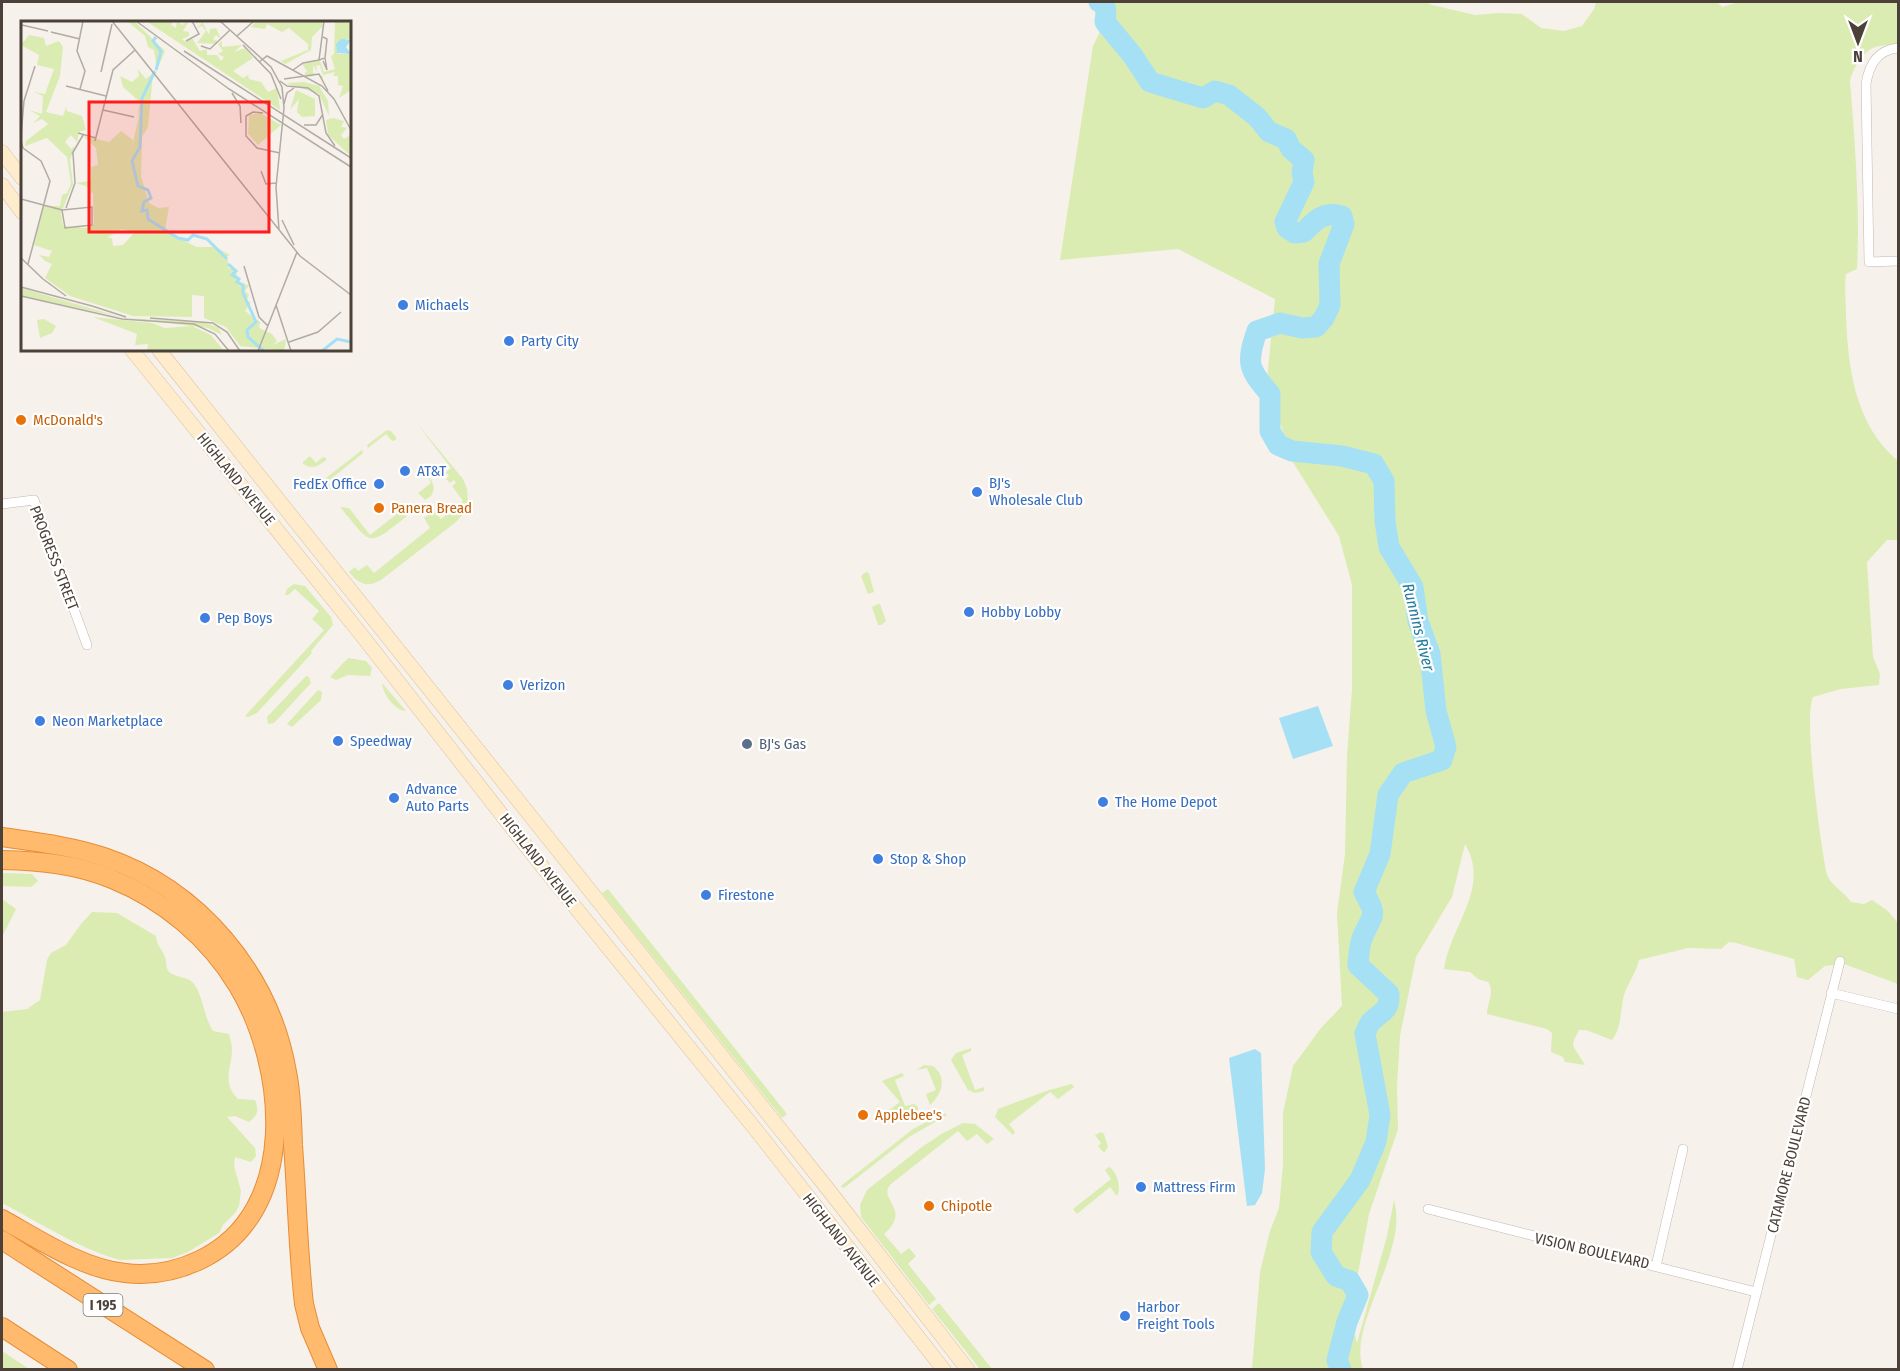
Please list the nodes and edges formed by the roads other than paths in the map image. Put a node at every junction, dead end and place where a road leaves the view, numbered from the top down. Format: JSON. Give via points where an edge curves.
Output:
{"nodes":[{"id":1,"x":1899,"y":48,"type":"edge"},
{"id":2,"x":2,"y":152,"type":"edge"},
{"id":3,"x":21,"y":177,"type":"edge"},
{"id":4,"x":2,"y":185,"type":"edge"},
{"id":5,"x":21,"y":211,"type":"edge"},
{"id":6,"x":1899,"y":261,"type":"edge"},
{"id":7,"x":133,"y":351,"type":"edge"},
{"id":8,"x":160,"y":351,"type":"edge"},
{"id":9,"x":2,"y":504,"type":"edge"},
{"id":10,"x":87,"y":645,"type":"dead end"},
{"id":11,"x":2,"y":836,"type":"edge"},
{"id":12,"x":2,"y":860,"type":"edge"},
{"id":13,"x":1840,"y":961,"type":"dead end"},
{"id":14,"x":1832,"y":993,"type":"junction"},
{"id":15,"x":1899,"y":1010,"type":"edge"},
{"id":16,"x":1683,"y":1149,"type":"dead end"},
{"id":17,"x":1428,"y":1209,"type":"dead end"},
{"id":18,"x":2,"y":1219,"type":"edge"},
{"id":19,"x":2,"y":1240,"type":"edge"},
{"id":20,"x":1656,"y":1266,"type":"junction"},
{"id":21,"x":1756,"y":1292,"type":"junction"},
{"id":22,"x":2,"y":1327,"type":"edge"},
{"id":23,"x":68,"y":1370,"type":"edge"},
{"id":24,"x":205,"y":1370,"type":"edge"},
{"id":25,"x":328,"y":1370,"type":"edge"},
{"id":26,"x":944,"y":1370,"type":"edge"},
{"id":27,"x":969,"y":1370,"type":"edge"},
{"id":28,"x":1737,"y":1370,"type":"edge"}],
"edges":[{"from":1,"to":6,"type":"street","via":[[1875,58],[1866,84],[1869,262]]},
{"from":2,"to":3,"type":"main road"},
{"from":4,"to":5,"type":"main road"},
{"from":7,"to":26,"type":"main road","name":"HIGHLAND AVENUE"},
{"from":8,"to":27,"type":"main road","name":"HIGHLAND AVENUE"},
{"from":9,"to":10,"type":"street","name":"PROGRESS STREET","via":[[34,500]]},
{"from":11,"to":25,"type":"highway","via":[[105,858],[162,885],[214,928],[253,979],[272,1018],[288,1074],[304,1304]]},
{"from":12,"to":18,"type":"highway","via":[[57,863],[99,873],[147,896],[190,927],[222,962],[251,1012],[268,1063],[275,1122],[268,1176],[252,1213],[217,1250],[182,1268],[155,1273],[113,1272],[74,1257]]},
{"from":13,"to":14,"type":"street","name":"CATAMORE BOULEVARD"},
{"from":14,"to":15,"type":"street"},
{"from":14,"to":21,"type":"street","name":"CATAMORE BOULEVARD"},
{"from":16,"to":20,"type":"street"},
{"from":17,"to":20,"type":"street","name":"VISION BOULEVARD"},
{"from":19,"to":24,"type":"highway","number":"I 195"},
{"from":20,"to":21,"type":"street","name":"VISION BOULEVARD"},
{"from":21,"to":28,"type":"street","name":"CATAMORE BOULEVARD"},
{"from":22,"to":23,"type":"highway"}]}
